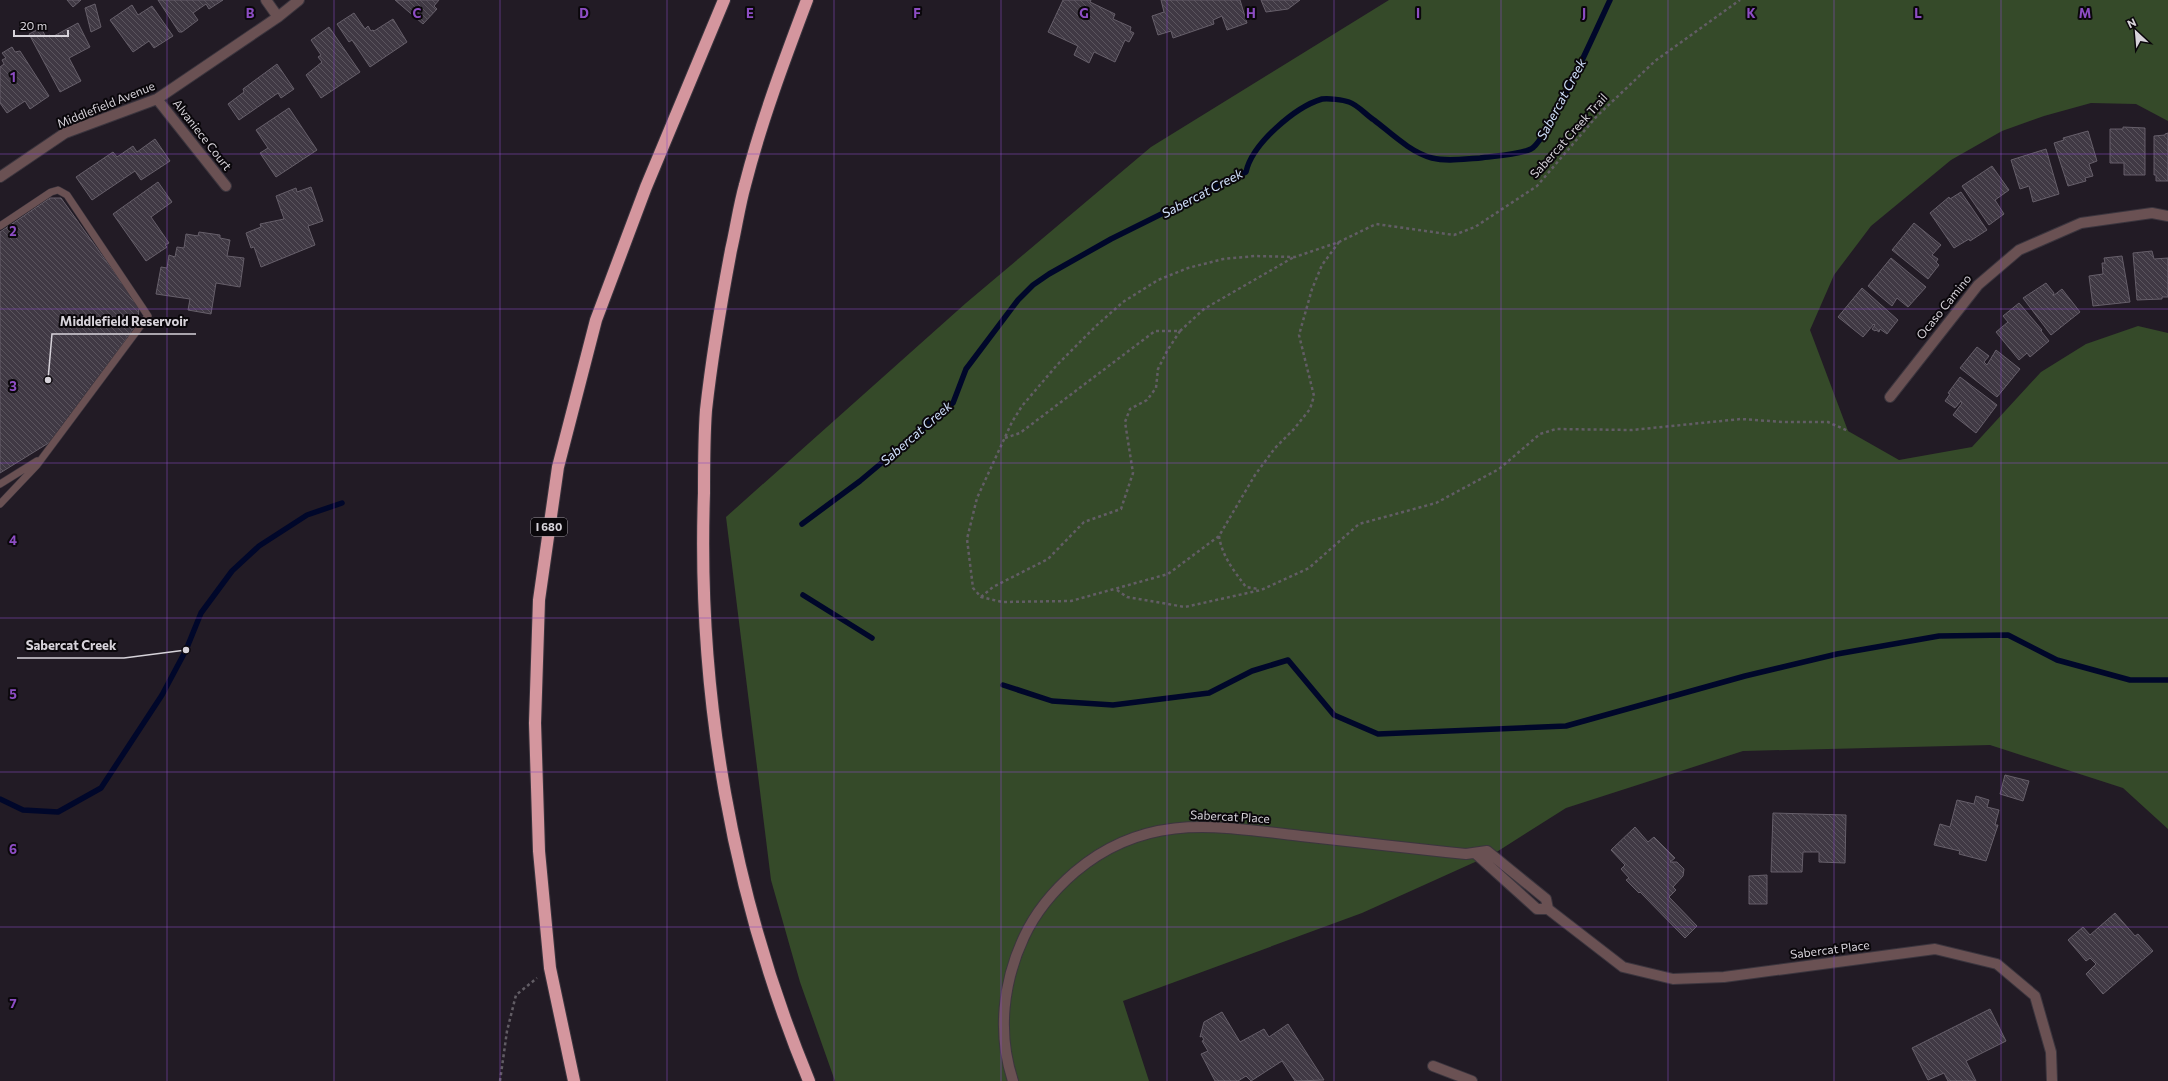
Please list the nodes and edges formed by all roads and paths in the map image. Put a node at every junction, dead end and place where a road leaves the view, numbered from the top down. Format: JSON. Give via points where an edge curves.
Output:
{"nodes":[{"id":1,"x":266,"y":0,"type":"edge"},
{"id":2,"x":299,"y":0,"type":"edge"},
{"id":3,"x":724,"y":0,"type":"edge"},
{"id":4,"x":807,"y":0,"type":"edge"},
{"id":5,"x":1740,"y":0,"type":"edge"},
{"id":6,"x":278,"y":16,"type":"junction"},
{"id":7,"x":157,"y":99,"type":"junction"},
{"id":8,"x":0,"y":178,"type":"edge"},
{"id":9,"x":226,"y":186,"type":"dead end"},
{"id":10,"x":2168,"y":216,"type":"edge"},
{"id":11,"x":0,"y":226,"type":"edge"},
{"id":12,"x":1339,"y":242,"type":"junction"},
{"id":13,"x":1295,"y":256,"type":"junction"},
{"id":14,"x":1180,"y":331,"type":"junction"},
{"id":15,"x":1890,"y":397,"type":"dead end"},
{"id":16,"x":1848,"y":431,"type":"dead end"},
{"id":17,"x":1005,"y":438,"type":"junction"},
{"id":18,"x":42,"y":458,"type":"junction"},
{"id":19,"x":0,"y":484,"type":"edge"},
{"id":20,"x":0,"y":504,"type":"edge"},
{"id":21,"x":1219,"y":536,"type":"junction"},
{"id":22,"x":1116,"y":589,"type":"junction"},
{"id":23,"x":1261,"y":590,"type":"junction"},
{"id":24,"x":981,"y":598,"type":"junction"},
{"id":25,"x":1475,"y":853,"type":"junction"},
{"id":26,"x":1548,"y":909,"type":"junction"},
{"id":27,"x":550,"y":968,"type":"junction"},
{"id":28,"x":1433,"y":1066,"type":"dead end"},
{"id":29,"x":1012,"y":1078,"type":"edge"},
{"id":30,"x":500,"y":1081,"type":"edge"},
{"id":31,"x":574,"y":1081,"type":"edge"},
{"id":32,"x":809,"y":1081,"type":"edge"},
{"id":33,"x":1472,"y":1081,"type":"edge"},
{"id":34,"x":2052,"y":1081,"type":"edge"}],
"edges":[{"from":1,"to":6,"type":"street"},
{"from":2,"to":6,"type":"street","name":"Middlefield Avenue"},
{"from":3,"to":27,"type":"highway","number":"I 680","via":[[646,187],[596,320],[558,466],[539,600],[535,723],[539,851]]},
{"from":4,"to":32,"type":"highway","via":[[778,74],[745,185],[722,296],[706,411],[702,529],[705,646],[718,755],[737,858],[760,945],[788,1030]]},
{"from":5,"to":12,"type":"path","name":"Sabercat Creek Trail","via":[[1655,61],[1596,116],[1537,186],[1475,227],[1454,235],[1376,224]]},
{"from":6,"to":7,"type":"street","name":"Middlefield Avenue"},
{"from":7,"to":8,"type":"street","name":"Middlefield Avenue","via":[[65,133]]},
{"from":7,"to":9,"type":"street","name":"Alvaniece Court"},
{"from":10,"to":15,"type":"street","name":"Ocaso Camino","via":[[2152,213],[2081,223],[2019,250],[1978,285]]},
{"from":11,"to":18,"type":"lane","via":[[51,192],[58,190],[67,195],[148,316]]},
{"from":12,"to":13,"type":"path","name":"Sabercat Creek Trail"},
{"from":12,"to":21,"type":"path","via":[[1322,265],[1312,289],[1299,335],[1314,396],[1310,409],[1255,475]]},
{"from":13,"to":14,"type":"path","via":[[1204,309]]},
{"from":13,"to":17,"type":"path","via":[[1223,259],[1188,268],[1158,280],[1123,302],[1058,365],[1022,406]]},
{"from":14,"to":17,"type":"path","via":[[1155,331],[1020,433]]},
{"from":14,"to":24,"type":"path","via":[[1166,351],[1158,369],[1156,388],[1147,400],[1130,409],[1125,422],[1133,473],[1121,508],[1084,522],[1048,559],[993,587]]},
{"from":16,"to":23,"type":"path","via":[[1828,422],[1741,419],[1639,430],[1556,429],[1540,434],[1499,469],[1436,503],[1359,524],[1309,568]]},
{"from":17,"to":24,"type":"path","via":[[977,498],[967,539],[973,588]]},
{"from":18,"to":19,"type":"lane"},
{"from":18,"to":20,"type":"lane"},
{"from":21,"to":22,"type":"path","via":[[1168,574]]},
{"from":21,"to":23,"type":"path","via":[[1221,548],[1229,564],[1246,587]]},
{"from":22,"to":23,"type":"path","via":[[1127,597],[1185,608]]},
{"from":22,"to":24,"type":"path","via":[[1071,601],[1002,602]]},
{"from":25,"to":26,"type":"street","name":"Sabercat Place","via":[[1537,909]]},
{"from":25,"to":26,"type":"street","name":"Sabercat Place","via":[[1487,851],[1546,899]]},
{"from":25,"to":29,"type":"street","name":"Sabercat Place","via":[[1228,828],[1179,827],[1132,837],[1094,856],[1059,886],[1032,918],[1013,959],[1005,997],[1004,1036]]},
{"from":26,"to":34,"type":"street","name":"Sabercat Place","via":[[1623,967],[1673,979],[1724,977],[1935,949],[1997,964],[2036,996],[2051,1052]]},
{"from":27,"to":30,"type":"path","via":[[516,995],[507,1031]]},
{"from":27,"to":31,"type":"highway","number":"I 680"},
{"from":28,"to":33,"type":"street"}]}
